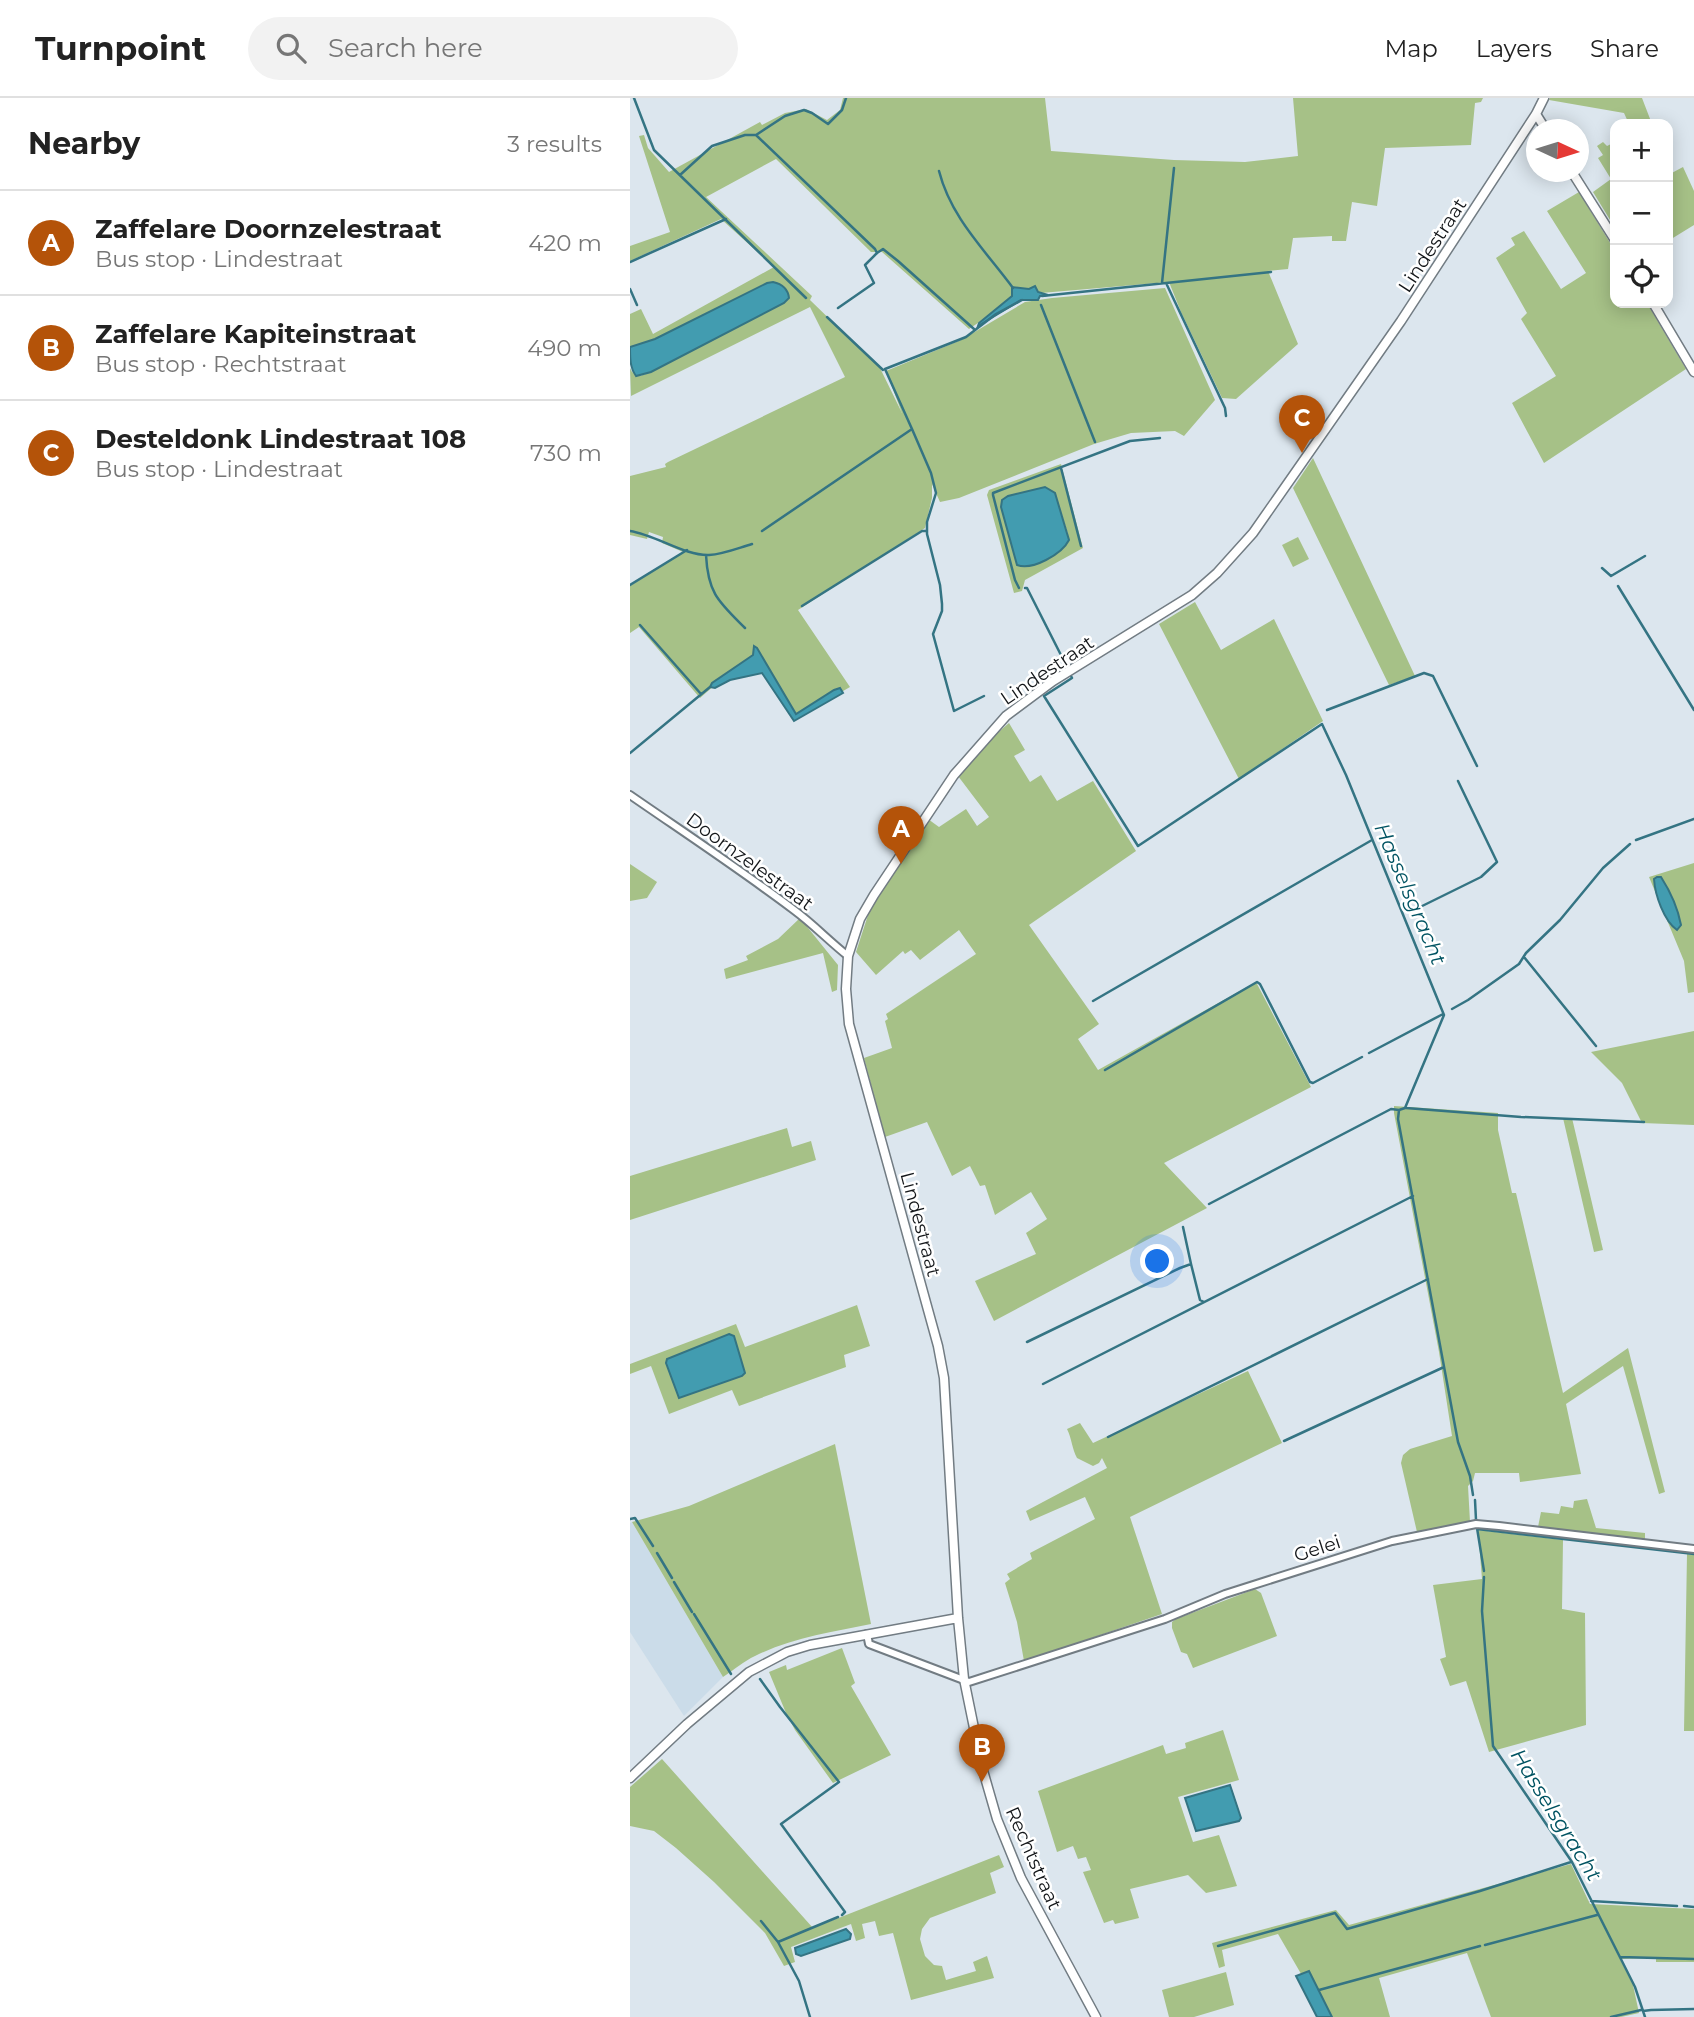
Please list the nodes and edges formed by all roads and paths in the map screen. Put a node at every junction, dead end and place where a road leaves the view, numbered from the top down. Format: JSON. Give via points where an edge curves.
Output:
{"nodes":[{"id":1,"x":1544,"y":98,"type":"edge"},
{"id":2,"x":1536,"y":114,"type":"junction"},
{"id":3,"x":1539,"y":119,"type":"edge"},
{"id":4,"x":1578,"y":182,"type":"edge"},
{"id":5,"x":1610,"y":232,"type":"edge"},
{"id":6,"x":1656,"y":308,"type":"edge"},
{"id":7,"x":1694,"y":372,"type":"edge"},
{"id":8,"x":630,"y":795,"type":"edge"},
{"id":9,"x":848,"y":956,"type":"junction"},
{"id":10,"x":1694,"y":1549,"type":"edge"},
{"id":11,"x":958,"y":1618,"type":"junction"},
{"id":12,"x":867,"y":1634,"type":"junction"},
{"id":13,"x":964,"y":1679,"type":"junction"},
{"id":14,"x":630,"y":1778,"type":"edge"},
{"id":15,"x":1096,"y":2017,"type":"edge"}],
"edges":[{"from":1,"to":2,"type":"street","name":"Lindestraat"},
{"from":2,"to":3,"type":"street"},
{"from":2,"to":9,"type":"street","name":"Lindestraat","via":[[1401,321],[1254,533],[1192,595],[1053,681],[1006,716],[954,775],[874,895]]},
{"from":4,"to":5,"type":"street"},
{"from":6,"to":7,"type":"street"},
{"from":8,"to":9,"type":"street","name":"Doornzelestraat","via":[[797,912]]},
{"from":9,"to":11,"type":"street","name":"Lindestraat","via":[[849,1024],[944,1378]]},
{"from":10,"to":13,"type":"street","name":"Gelei","via":[[1476,1524],[1392,1541],[1067,1651],[969,1682]]},
{"from":11,"to":12,"type":"street"},
{"from":11,"to":13,"type":"street","name":"Rechtstraat"},
{"from":12,"to":13,"type":"street","via":[[869,1644]]},
{"from":12,"to":14,"type":"street","via":[[788,1652],[749,1672]]},
{"from":13,"to":15,"type":"street","name":"Rechtstraat","via":[[982,1767],[1021,1878]]}]}
